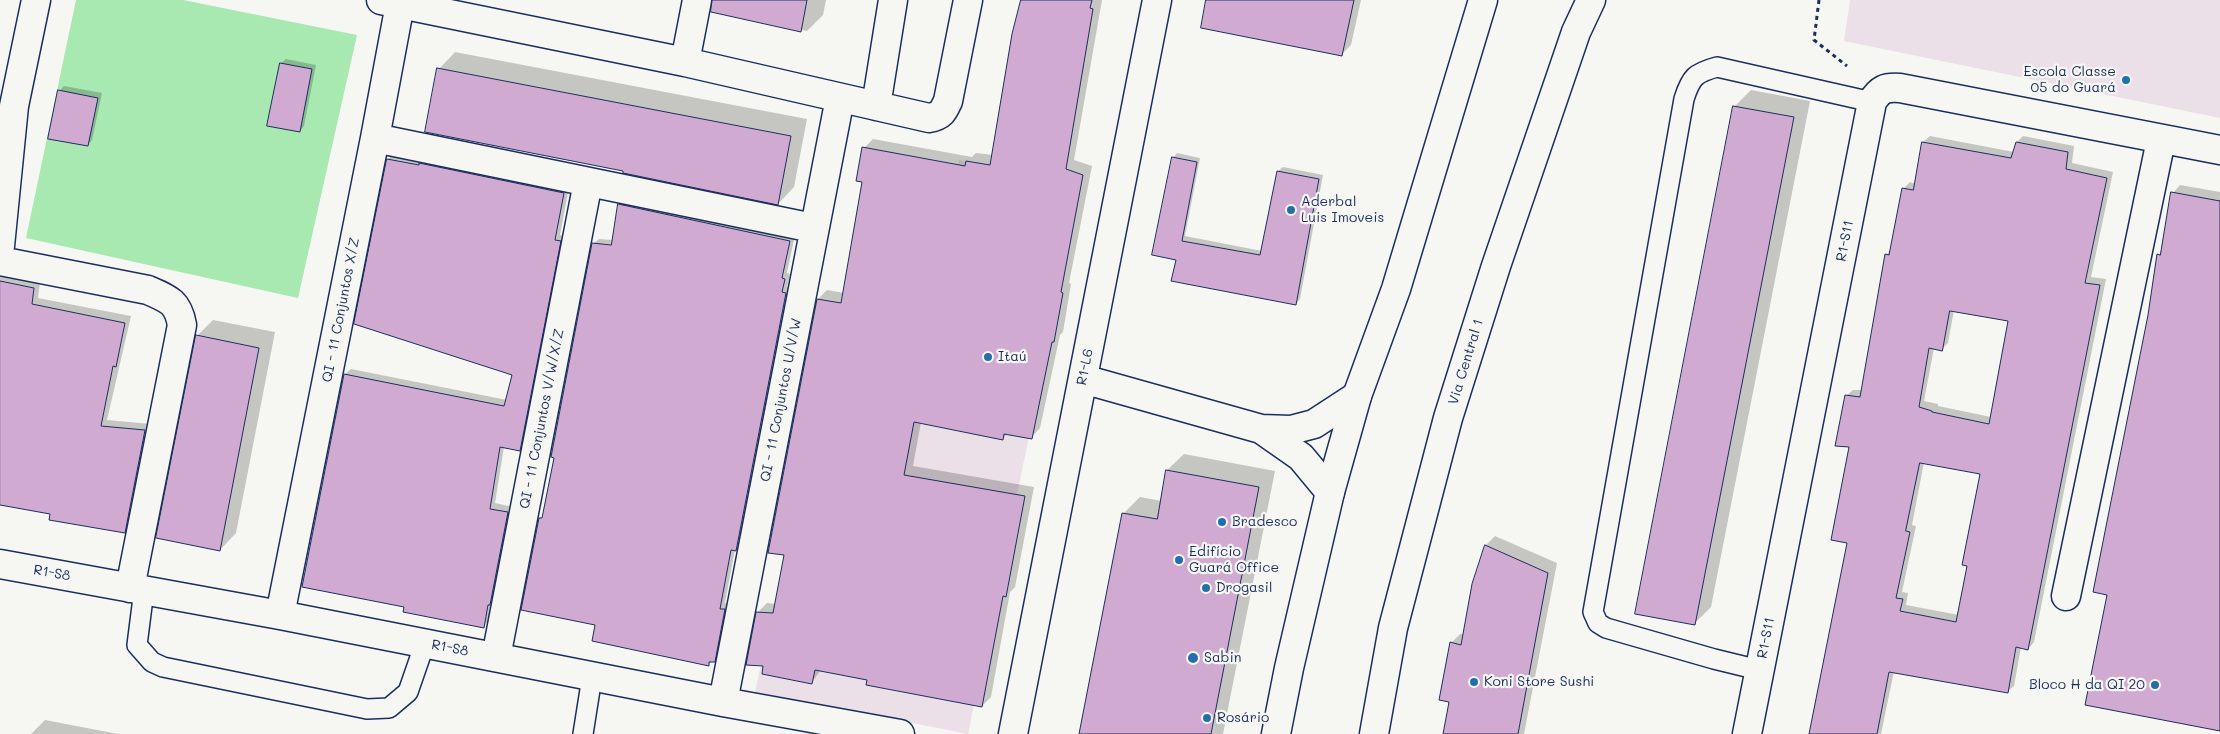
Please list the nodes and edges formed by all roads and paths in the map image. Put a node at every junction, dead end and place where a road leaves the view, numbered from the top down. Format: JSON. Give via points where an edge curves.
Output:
{"nodes":[{"id":1,"x":36,"y":0,"type":"edge"},
{"id":2,"x":697,"y":0,"type":"edge"},
{"id":3,"x":893,"y":0,"type":"edge"},
{"id":4,"x":968,"y":0,"type":"edge"},
{"id":5,"x":1156,"y":0,"type":"edge"},
{"id":6,"x":1483,"y":0,"type":"edge"},
{"id":7,"x":1590,"y":0,"type":"edge"},
{"id":8,"x":1819,"y":0,"type":"edge"},
{"id":9,"x":391,"y":2,"type":"edge"},
{"id":10,"x":685,"y":62,"type":"junction"},
{"id":11,"x":1875,"y":97,"type":"junction"},
{"id":12,"x":840,"y":98,"type":"junction"},
{"id":13,"x":7,"y":105,"type":"edge"},
{"id":14,"x":876,"y":106,"type":"junction"},
{"id":15,"x":375,"y":138,"type":"junction"},
{"id":16,"x":2160,"y":140,"type":"junction"},
{"id":17,"x":2220,"y":150,"type":"edge"},
{"id":18,"x":588,"y":182,"type":"junction"},
{"id":19,"x":813,"y":228,"type":"junction"},
{"id":20,"x":0,"y":246,"type":"edge"},
{"id":21,"x":0,"y":261,"type":"edge"},
{"id":22,"x":1083,"y":379,"type":"junction"},
{"id":23,"x":1357,"y":396,"type":"junction"},
{"id":24,"x":1261,"y":429,"type":"junction"},
{"id":25,"x":1330,"y":492,"type":"junction"},
{"id":26,"x":0,"y":564,"type":"edge"},
{"id":27,"x":138,"y":589,"type":"junction"},
{"id":28,"x":2066,"y":596,"type":"dead end"},
{"id":29,"x":280,"y":615,"type":"junction"},
{"id":30,"x":425,"y":643,"type":"junction"},
{"id":31,"x":496,"y":656,"type":"junction"},
{"id":32,"x":1760,"y":670,"type":"junction"},
{"id":33,"x":592,"y":677,"type":"junction"},
{"id":34,"x":723,"y":702,"type":"junction"},
{"id":35,"x":583,"y":734,"type":"edge"},
{"id":36,"x":900,"y":734,"type":"edge"},
{"id":37,"x":1013,"y":734,"type":"edge"},
{"id":38,"x":1276,"y":734,"type":"edge"},
{"id":39,"x":1374,"y":734,"type":"edge"},
{"id":40,"x":1747,"y":734,"type":"edge"}],
"edges":[{"from":1,"to":13,"type":"street"},
{"from":2,"to":10,"type":"street"},
{"from":3,"to":14,"type":"street"},
{"from":4,"to":14,"type":"street","via":[[943,112],[929,118]]},
{"from":5,"to":22,"type":"street","name":"R1-L6"},
{"from":6,"to":23,"type":"street","via":[[1396,289]]},
{"from":7,"to":39,"type":"street","name":"Via Central 1","via":[[1576,32],[1496,266],[1448,418],[1393,628]]},
{"from":8,"to":11,"type":"path","via":[[1814,40]]},
{"from":9,"to":10,"type":"street"},
{"from":9,"to":15,"type":"street","name":"QI - 11 Conjuntos X/Z"},
{"from":10,"to":12,"type":"street"},
{"from":11,"to":16,"type":"street","via":[[1885,88],[1900,88]]},
{"from":11,"to":32,"type":"street","name":"R1-S11"},
{"from":11,"to":32,"type":"lane","via":[[1717,67],[1700,71],[1690,82],[1684,99],[1593,612],[1598,623],[1606,628]]},
{"from":12,"to":14,"type":"street"},
{"from":12,"to":19,"type":"street","name":"QI - 11 Conjuntos U/V/W"},
{"from":13,"to":20,"type":"street"},
{"from":15,"to":18,"type":"street"},
{"from":15,"to":29,"type":"street","name":"QI - 11 Conjuntos X/Z"},
{"from":16,"to":17,"type":"street"},
{"from":16,"to":28,"type":"street"},
{"from":18,"to":19,"type":"street"},
{"from":18,"to":31,"type":"street","name":"QI - 11 Conjuntos V/W/X/Z"},
{"from":19,"to":34,"type":"street","name":"QI - 11 Conjuntos U/V/W"},
{"from":21,"to":27,"type":"street","via":[[148,290],[166,297],[179,310],[182,325]]},
{"from":22,"to":24,"type":"street"},
{"from":22,"to":37,"type":"street","name":"R1-L6"},
{"from":23,"to":24,"type":"street","via":[[1314,424],[1291,430]]},
{"from":23,"to":25,"type":"street"},
{"from":24,"to":25,"type":"street","via":[[1301,457]]},
{"from":25,"to":38,"type":"street"},
{"from":26,"to":27,"type":"street","name":"R1-S8"},
{"from":27,"to":29,"type":"street","name":"R1-S8"},
{"from":27,"to":30,"type":"lane","via":[[137,645],[152,662],[163,668],[367,709],[389,708],[408,692]]},
{"from":29,"to":30,"type":"street","name":"R1-S8"},
{"from":30,"to":31,"type":"street","name":"R1-S8"},
{"from":31,"to":33,"type":"street","name":"R1-S8"},
{"from":32,"to":40,"type":"street","name":"R1-S11"},
{"from":33,"to":34,"type":"street","name":"R1-S8"},
{"from":33,"to":35,"type":"lane"},
{"from":34,"to":36,"type":"street","name":"R1-S8"}]}
